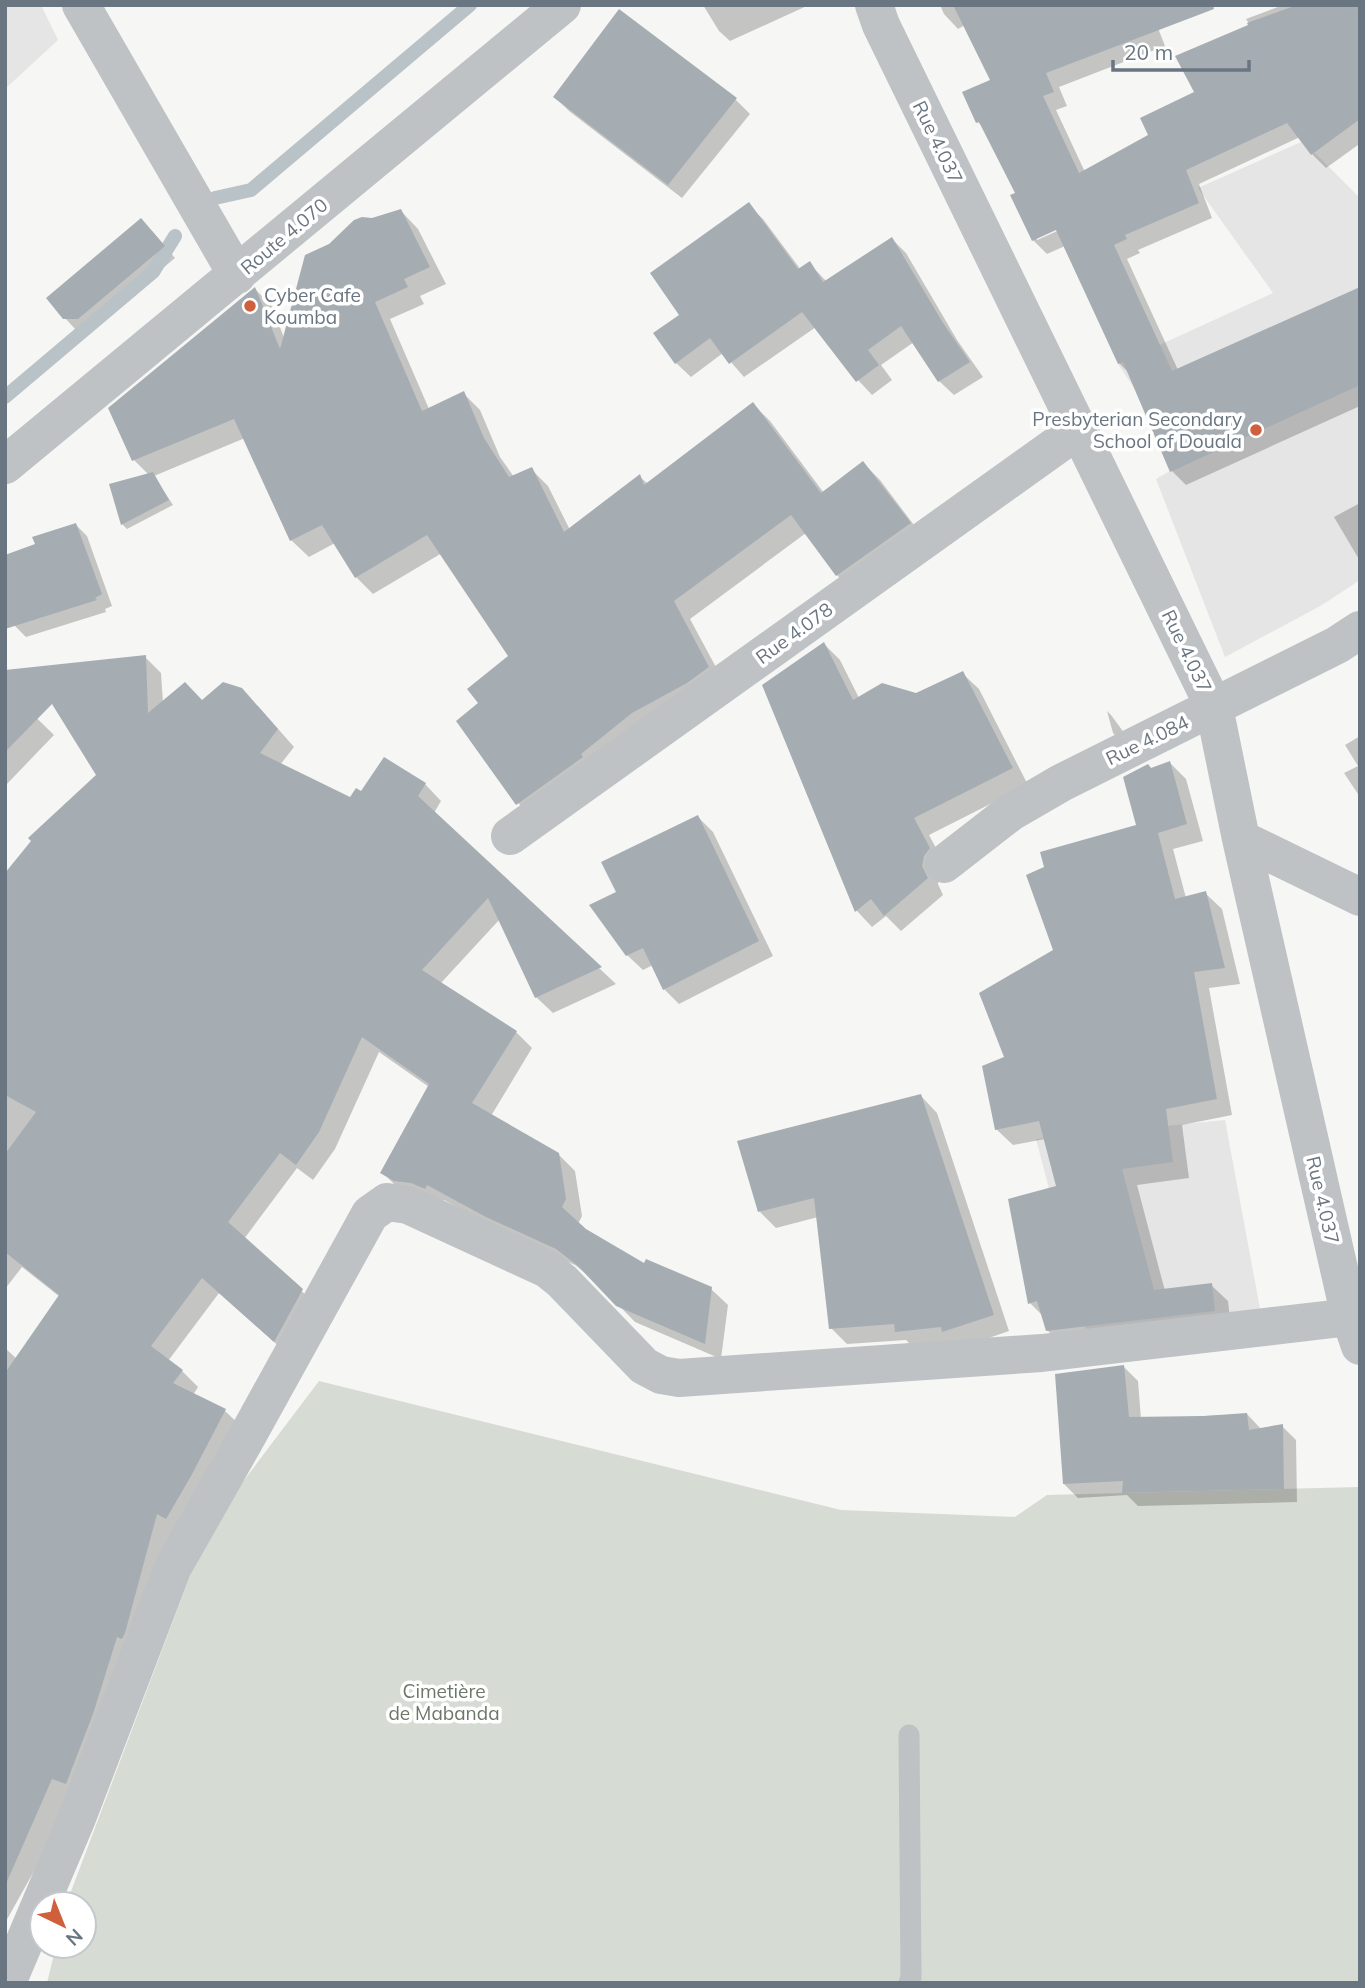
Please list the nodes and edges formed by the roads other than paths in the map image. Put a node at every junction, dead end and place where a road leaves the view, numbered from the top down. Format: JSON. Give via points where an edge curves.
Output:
{"nodes":[{"id":1,"x":81,"y":5,"type":"edge"},
{"id":2,"x":562,"y":5,"type":"edge"},
{"id":3,"x":873,"y":5,"type":"edge"},
{"id":4,"x":237,"y":275,"type":"junction"},
{"id":5,"x":1078,"y":430,"type":"junction"},
{"id":6,"x":5,"y":465,"type":"edge"},
{"id":7,"x":1360,"y":630,"type":"edge"},
{"id":8,"x":1214,"y":707,"type":"junction"},
{"id":9,"x":510,"y":836,"type":"dead end"},
{"id":10,"x":1241,"y":839,"type":"junction"},
{"id":11,"x":944,"y":864,"type":"dead end"},
{"id":12,"x":1360,"y":897,"type":"edge"},
{"id":13,"x":1355,"y":1332,"type":"edge"},
{"id":14,"x":909,"y":1735,"type":"dead end"},
{"id":15,"x":8,"y":1983,"type":"edge"},
{"id":16,"x":909,"y":1983,"type":"edge"}],
"edges":[{"from":1,"to":4,"type":"street"},
{"from":2,"to":4,"type":"street","name":"Route 4.070"},
{"from":3,"to":5,"type":"street","name":"Rue 4.037"},
{"from":4,"to":6,"type":"street","name":"Route 4.070"},
{"from":5,"to":8,"type":"street","name":"Rue 4.037"},
{"from":5,"to":9,"type":"street","name":"Rue 4.078"},
{"from":7,"to":8,"type":"street","name":"Rue 4.084"},
{"from":8,"to":10,"type":"street","name":"Rue 4.037"},
{"from":8,"to":11,"type":"street","name":"Rue 4.084","via":[[1011,812]]},
{"from":10,"to":12,"type":"street"},
{"from":10,"to":13,"type":"street","name":"Rue 4.037"},
{"from":13,"to":15,"type":"street","via":[[679,1378],[644,1366],[547,1269],[408,1205],[387,1202],[370,1214],[173,1567]]},
{"from":14,"to":16,"type":"lane"}]}
